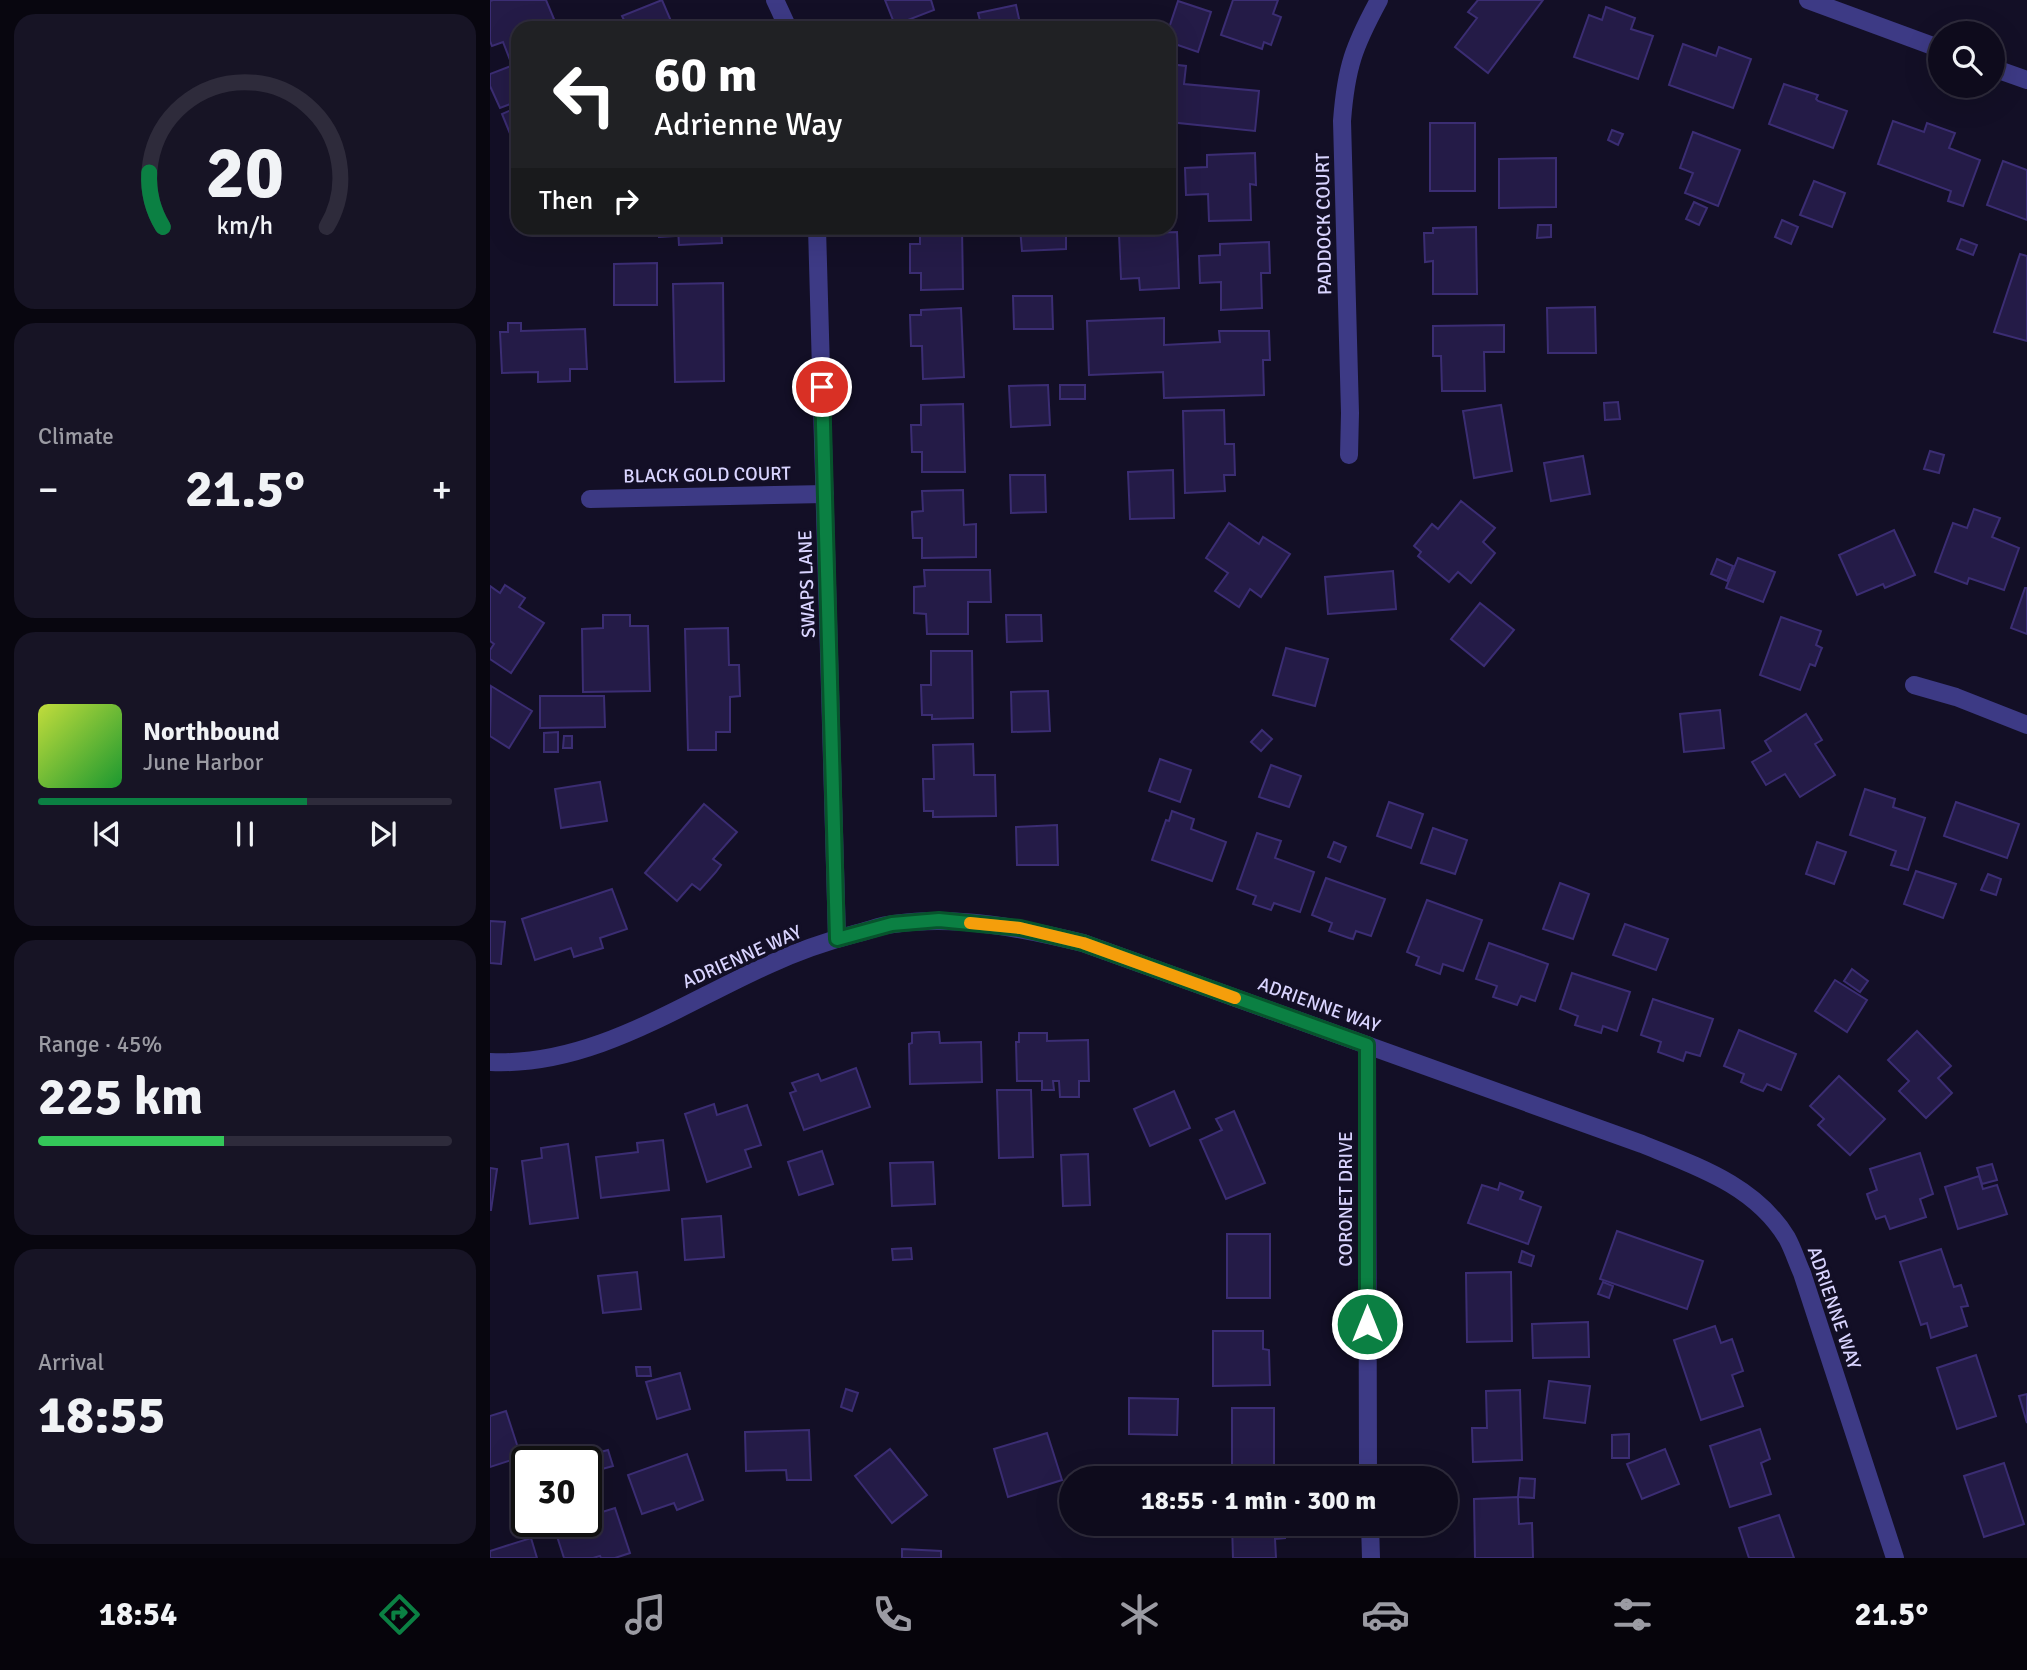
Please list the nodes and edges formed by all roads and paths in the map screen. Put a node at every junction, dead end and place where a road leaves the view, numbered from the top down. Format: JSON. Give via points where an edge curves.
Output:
{"nodes":[{"id":1,"x":775,"y":0,"type":"edge"},
{"id":2,"x":1379,"y":0,"type":"edge"},
{"id":3,"x":1808,"y":0,"type":"edge"},
{"id":4,"x":785,"y":21,"type":"edge"},
{"id":5,"x":1928,"y":44,"type":"edge"},
{"id":6,"x":2005,"y":72,"type":"edge"},
{"id":7,"x":2027,"y":80,"type":"edge"},
{"id":8,"x":817,"y":235,"type":"edge"},
{"id":9,"x":1349,"y":455,"type":"dead end"},
{"id":10,"x":825,"y":494,"type":"junction"},
{"id":11,"x":590,"y":499,"type":"dead end"},
{"id":12,"x":1914,"y":685,"type":"dead end"},
{"id":13,"x":2027,"y":725,"type":"edge"},
{"id":14,"x":837,"y":939,"type":"junction"},
{"id":15,"x":1367,"y":1045,"type":"junction"},
{"id":16,"x":490,"y":1062,"type":"edge"},
{"id":17,"x":1368,"y":1466,"type":"edge"},
{"id":18,"x":1370,"y":1536,"type":"edge"},
{"id":19,"x":1371,"y":1558,"type":"edge"},
{"id":20,"x":1895,"y":1558,"type":"edge"}],
"edges":[{"from":1,"to":4,"type":"street"},
{"from":2,"to":9,"type":"street","name":"PADDOCK COURT","via":[[1352,55],[1342,121]]},
{"from":3,"to":5,"type":"street"},
{"from":6,"to":7,"type":"street"},
{"from":8,"to":10,"type":"street","name":"SWAPS LANE"},
{"from":10,"to":11,"type":"street","name":"BLACK GOLD COURT"},
{"from":10,"to":14,"type":"street","name":"SWAPS LANE"},
{"from":12,"to":13,"type":"street"},
{"from":14,"to":15,"type":"street","name":"ADRIENNE WAY","via":[[892,924],[939,920],[1020,928],[1083,943]]},
{"from":14,"to":16,"type":"street","name":"ADRIENNE WAY","via":[[769,964],[633,1031],[580,1051],[545,1059]]},
{"from":15,"to":17,"type":"street","name":"CORONET DRIVE"},
{"from":15,"to":20,"type":"street","name":"ADRIENNE WAY","via":[[1654,1149],[1703,1169],[1755,1200],[1787,1239],[1802,1273]]},
{"from":18,"to":19,"type":"street"}]}
